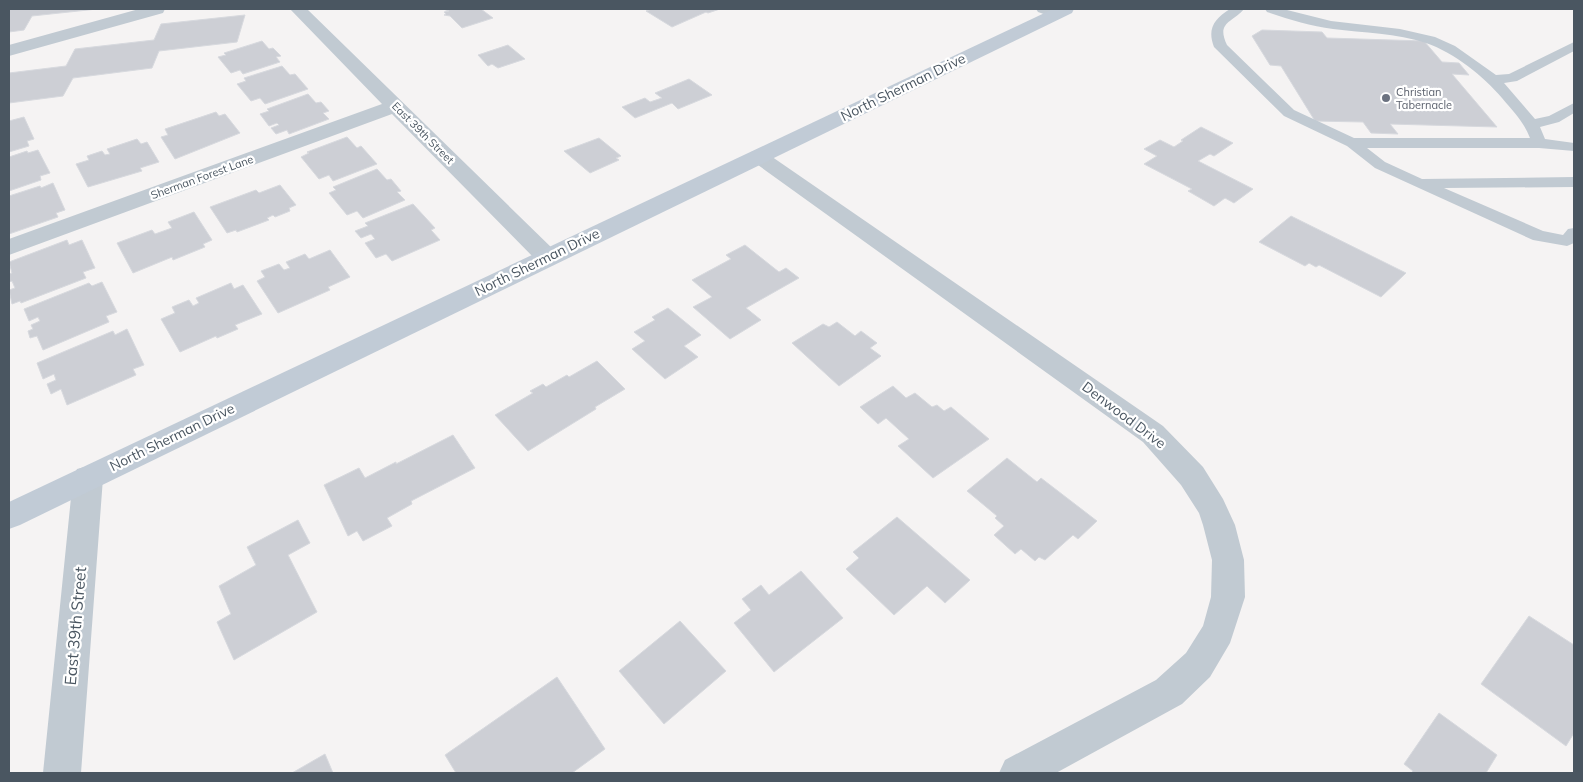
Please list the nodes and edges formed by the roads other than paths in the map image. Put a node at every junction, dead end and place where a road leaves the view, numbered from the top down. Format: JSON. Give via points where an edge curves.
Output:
{"nodes":[{"id":1,"x":157,"y":9,"type":"edge"},
{"id":2,"x":298,"y":9,"type":"edge"},
{"id":3,"x":1238,"y":9,"type":"edge"},
{"id":4,"x":1271,"y":9,"type":"edge"},
{"id":5,"x":1054,"y":11,"type":"edge"},
{"id":6,"x":1574,"y":46,"type":"edge"},
{"id":7,"x":9,"y":51,"type":"edge"},
{"id":8,"x":1493,"y":79,"type":"junction"},
{"id":9,"x":396,"y":106,"type":"junction"},
{"id":10,"x":1574,"y":107,"type":"edge"},
{"id":11,"x":1532,"y":124,"type":"junction"},
{"id":12,"x":1352,"y":143,"type":"junction"},
{"id":13,"x":1538,"y":143,"type":"junction"},
{"id":14,"x":1574,"y":147,"type":"edge"},
{"id":15,"x":758,"y":156,"type":"junction"},
{"id":16,"x":1574,"y":182,"type":"edge"},
{"id":17,"x":1419,"y":184,"type":"junction"},
{"id":18,"x":1574,"y":233,"type":"edge"},
{"id":19,"x":9,"y":247,"type":"edge"},
{"id":20,"x":547,"y":258,"type":"junction"},
{"id":21,"x":88,"y":478,"type":"junction"},
{"id":22,"x":9,"y":516,"type":"edge"},
{"id":23,"x":62,"y":773,"type":"edge"},
{"id":24,"x":1018,"y":773,"type":"edge"}],
"edges":[{"from":1,"to":7,"type":"street"},
{"from":2,"to":9,"type":"street","name":"East 39th Street"},
{"from":3,"to":12,"type":"lane","via":[[1216,28],[1215,37],[1221,47],[1289,113]]},
{"from":4,"to":8,"type":"lane","via":[[1331,25],[1430,40],[1450,49]]},
{"from":5,"to":15,"type":"main road","name":"North Sherman Drive"},
{"from":6,"to":8,"type":"lane","via":[[1512,78]]},
{"from":8,"to":11,"type":"lane"},
{"from":9,"to":19,"type":"street","name":"Sherman Forest Lane"},
{"from":9,"to":20,"type":"street","name":"East 39th Street"},
{"from":10,"to":11,"type":"lane","via":[[1554,119]]},
{"from":11,"to":13,"type":"lane"},
{"from":12,"to":13,"type":"lane"},
{"from":12,"to":17,"type":"lane","via":[[1380,165]]},
{"from":13,"to":14,"type":"lane"},
{"from":15,"to":20,"type":"main road","name":"North Sherman Drive"},
{"from":15,"to":24,"type":"street","name":"Denwood Drive","via":[[1153,434],[1192,476],[1212,508],[1228,560],[1228,597],[1218,632],[1198,665],[1169,692]]},
{"from":16,"to":17,"type":"lane"},
{"from":17,"to":18,"type":"lane","via":[[1539,236],[1566,241]]},
{"from":20,"to":21,"type":"main road","name":"North Sherman Drive"},
{"from":21,"to":22,"type":"main road","name":"North Sherman Drive"},
{"from":21,"to":23,"type":"street","name":"East 39th Street"}]}
